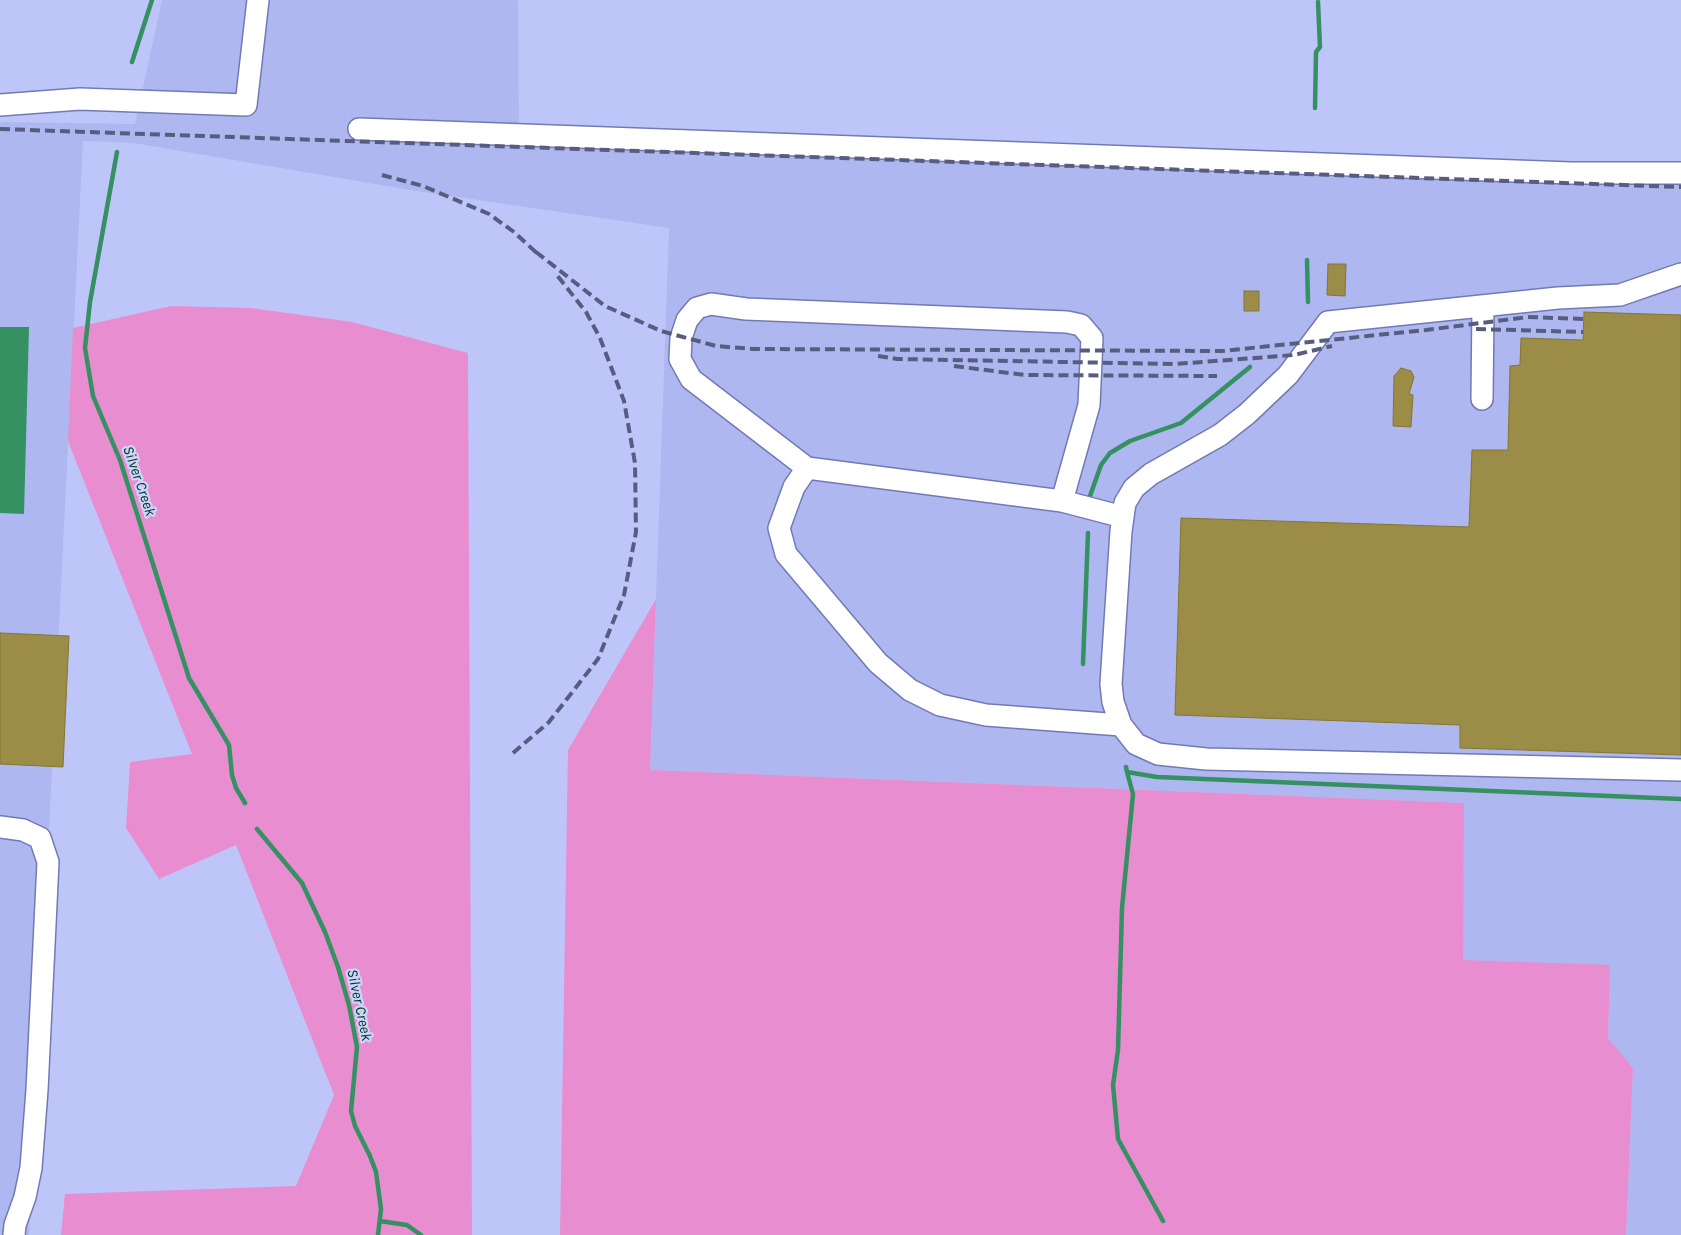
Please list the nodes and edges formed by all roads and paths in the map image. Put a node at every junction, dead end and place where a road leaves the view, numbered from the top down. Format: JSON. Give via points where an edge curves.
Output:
{"nodes":[{"id":1,"x":258,"y":0,"type":"edge"},
{"id":2,"x":0,"y":105,"type":"edge"},
{"id":3,"x":359,"y":129,"type":"dead end"},
{"id":4,"x":1681,"y":173,"type":"edge"},
{"id":5,"x":1681,"y":274,"type":"edge"},
{"id":6,"x":1483,"y":306,"type":"junction"},
{"id":7,"x":1482,"y":399,"type":"dead end"},
{"id":8,"x":807,"y":468,"type":"junction"},
{"id":9,"x":1062,"y":501,"type":"junction"},
{"id":10,"x":1123,"y":517,"type":"junction"},
{"id":11,"x":1121,"y":725,"type":"junction"},
{"id":12,"x":1681,"y":770,"type":"edge"},
{"id":13,"x":0,"y":827,"type":"edge"},
{"id":14,"x":14,"y":1235,"type":"edge"}],
"edges":[{"from":1,"to":2,"type":"lane","via":[[246,105],[80,99]]},
{"from":3,"to":4,"type":"lane","via":[[1571,173]]},
{"from":5,"to":6,"type":"lane","via":[[1620,295]]},
{"from":6,"to":7,"type":"lane"},
{"from":6,"to":10,"type":"lane","via":[[1328,322],[1288,375],[1247,414],[1134,488],[1125,503]]},
{"from":8,"to":9,"type":"lane"},
{"from":8,"to":9,"type":"lane","via":[[691,379],[680,359],[681,338],[687,320],[697,308],[711,304],[746,309],[1081,324],[1092,338],[1089,405]]},
{"from":8,"to":11,"type":"lane","via":[[794,486],[778,528],[786,554],[878,663],[910,690],[940,705],[986,715]]},
{"from":9,"to":10,"type":"lane"},
{"from":10,"to":11,"type":"lane","via":[[1112,684],[1113,702]]},
{"from":11,"to":12,"type":"lane","via":[[1136,744],[1158,754],[1206,759]]},
{"from":13,"to":14,"type":"lane","via":[[23,830],[40,838],[48,862],[38,1090],[31,1168]]}]}
